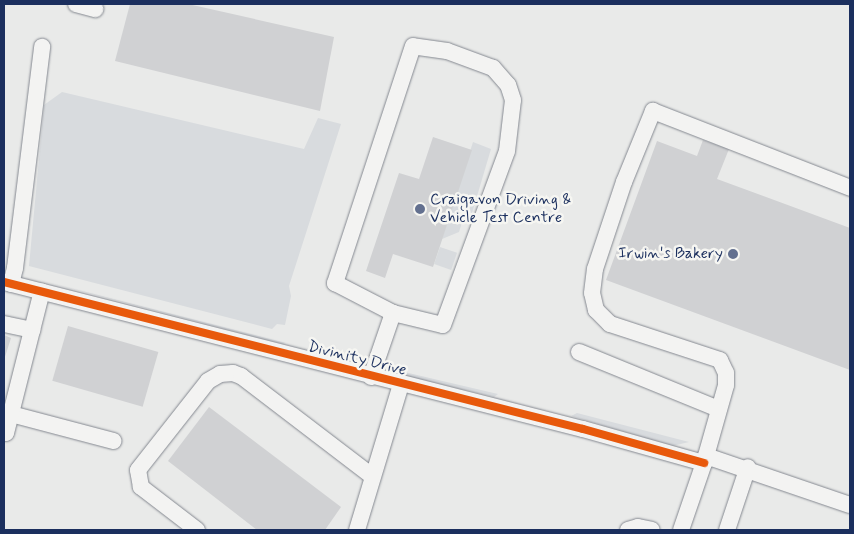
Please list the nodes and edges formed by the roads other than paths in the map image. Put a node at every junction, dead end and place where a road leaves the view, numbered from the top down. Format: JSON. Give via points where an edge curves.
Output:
{"nodes":[{"id":1,"x":76,"y":4,"type":"edge"},
{"id":2,"x":95,"y":9,"type":"dead end"},
{"id":3,"x":42,"y":47,"type":"dead end"},
{"id":4,"x":850,"y":188,"type":"edge"},
{"id":5,"x":7,"y":283,"type":"edge"},
{"id":6,"x":42,"y":291,"type":"junction"},
{"id":7,"x":393,"y":313,"type":"junction"},
{"id":8,"x":4,"y":324,"type":"edge"},
{"id":9,"x":32,"y":330,"type":"junction"},
{"id":10,"x":579,"y":352,"type":"dead end"},
{"id":11,"x":372,"y":378,"type":"junction"},
{"id":12,"x":401,"y":384,"type":"junction"},
{"id":13,"x":720,"y":406,"type":"junction"},
{"id":14,"x":11,"y":414,"type":"junction"},
{"id":15,"x":4,"y":432,"type":"edge"},
{"id":16,"x":113,"y":441,"type":"dead end"},
{"id":17,"x":705,"y":459,"type":"junction"},
{"id":18,"x":748,"y":468,"type":"junction"},
{"id":19,"x":372,"y":476,"type":"junction"},
{"id":20,"x":850,"y":505,"type":"edge"},
{"id":21,"x":197,"y":530,"type":"edge"},
{"id":22,"x":357,"y":530,"type":"edge"},
{"id":23,"x":628,"y":530,"type":"edge"},
{"id":24,"x":652,"y":530,"type":"edge"},
{"id":25,"x":681,"y":530,"type":"edge"},
{"id":26,"x":727,"y":530,"type":"edge"}],
"edges":[{"from":1,"to":2,"type":"street"},
{"from":3,"to":5,"type":"street","via":[[15,268]]},
{"from":4,"to":13,"type":"street","via":[[653,111],[624,182],[595,269],[592,293],[596,310],[610,324],[720,360],[726,373]]},
{"from":5,"to":6,"type":"street","name":"Divinity Drive"},
{"from":6,"to":9,"type":"street"},
{"from":6,"to":11,"type":"street","name":"Divinity Drive"},
{"from":7,"to":7,"type":"street","via":[[443,325],[507,151],[513,100],[508,85],[493,68],[447,51],[412,46],[335,283]]},
{"from":7,"to":11,"type":"street"},
{"from":8,"to":9,"type":"street"},
{"from":9,"to":14,"type":"street"},
{"from":10,"to":13,"type":"street"},
{"from":11,"to":12,"type":"street","name":"Divinity Drive"},
{"from":12,"to":17,"type":"street","name":"Divinity Drive"},
{"from":12,"to":19,"type":"street"},
{"from":13,"to":17,"type":"street"},
{"from":14,"to":15,"type":"street"},
{"from":14,"to":16,"type":"street"},
{"from":17,"to":18,"type":"street","name":"Divinity Drive"},
{"from":17,"to":25,"type":"street"},
{"from":18,"to":20,"type":"street","name":"Divinity Drive"},
{"from":18,"to":26,"type":"street"},
{"from":19,"to":21,"type":"street","via":[[241,376],[220,374],[208,381],[138,470],[141,487]]},
{"from":19,"to":22,"type":"street"},
{"from":23,"to":24,"type":"street","via":[[638,527]]}]}
